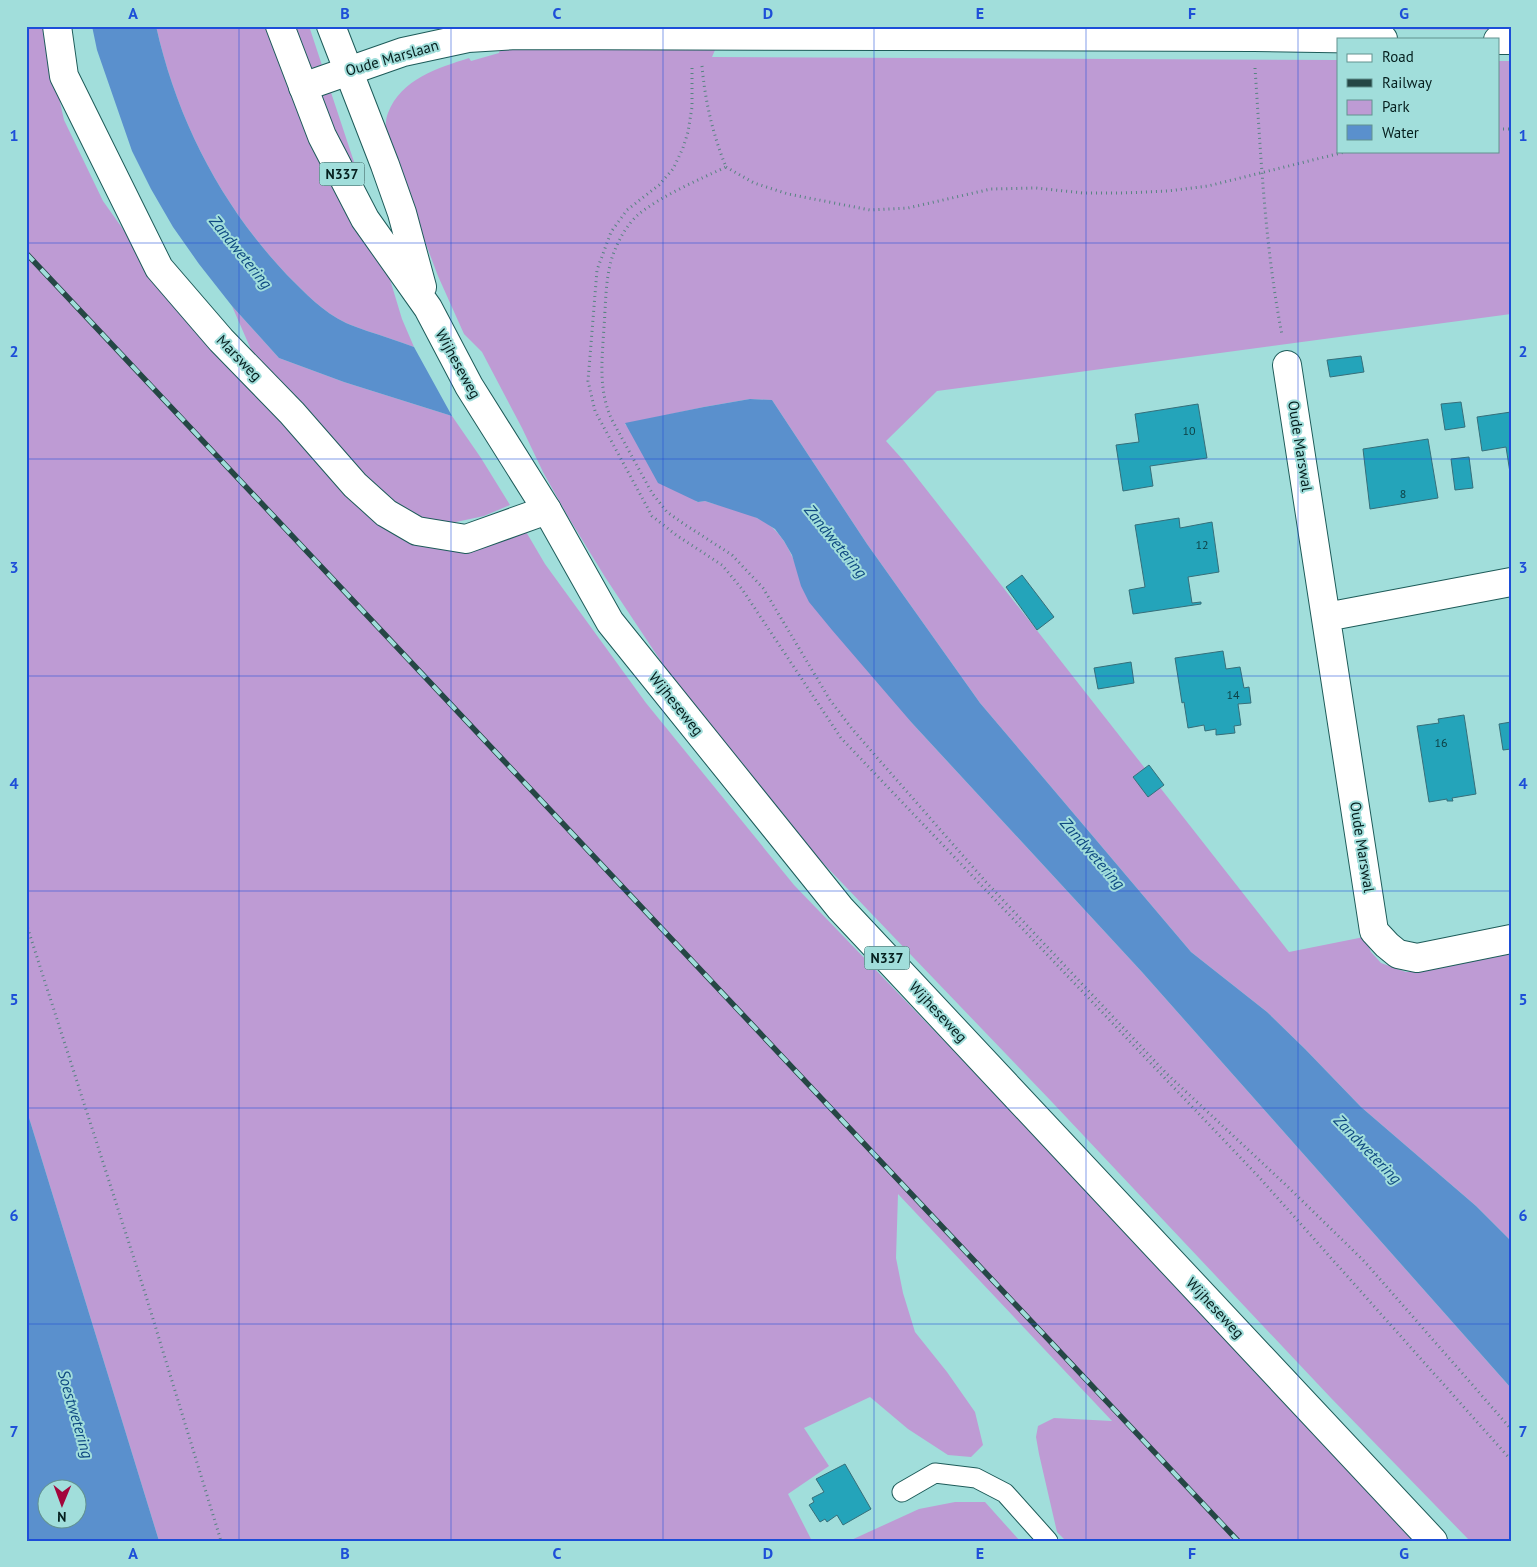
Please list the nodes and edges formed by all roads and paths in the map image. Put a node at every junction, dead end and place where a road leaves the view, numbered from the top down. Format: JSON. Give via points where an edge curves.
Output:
{"nodes":[{"id":1,"x":57,"y":26,"type":"edge"},
{"id":2,"x":280,"y":26,"type":"edge"},
{"id":3,"x":331,"y":26,"type":"edge"},
{"id":4,"x":749,"y":31,"type":"edge"},
{"id":5,"x":697,"y":35,"type":"junction"},
{"id":6,"x":1254,"y":37,"type":"junction"},
{"id":7,"x":1337,"y":38,"type":"edge"},
{"id":8,"x":348,"y":71,"type":"junction"},
{"id":9,"x":303,"y":87,"type":"junction"},
{"id":10,"x":1344,"y":152,"type":"edge"},
{"id":11,"x":726,"y":167,"type":"junction"},
{"id":12,"x":1262,"y":173,"type":"junction"},
{"id":13,"x":428,"y":308,"type":"junction"},
{"id":14,"x":1288,"y":365,"type":"joint"},
{"id":15,"x":547,"y":510,"type":"junction"},
{"id":16,"x":1511,"y":582,"type":"edge"},
{"id":17,"x":1326,"y":617,"type":"junction"},
{"id":18,"x":26,"y":924,"type":"edge"},
{"id":19,"x":1511,"y":939,"type":"edge"},
{"id":20,"x":1511,"y":1429,"type":"edge"},
{"id":21,"x":1511,"y":1460,"type":"edge"},
{"id":22,"x":902,"y":1492,"type":"dead end"},
{"id":23,"x":221,"y":1541,"type":"edge"},
{"id":24,"x":1048,"y":1541,"type":"edge"},
{"id":25,"x":1433,"y":1541,"type":"edge"}],
"edges":[{"from":1,"to":15,"type":"street","name":"Marsweg","via":[[64,76],[159,268],[355,485],[386,513],[417,531],[466,539]]},
{"from":2,"to":9,"type":"street","name":"Wijheseweg","number":"N337"},
{"from":3,"to":8,"type":"street","name":"Wijheseweg","number":"N337"},
{"from":4,"to":5,"type":"street","name":"Oude Marslaan"},
{"from":4,"to":6,"type":"street","name":"Oude Marslaan"},
{"from":5,"to":8,"type":"street","name":"Oude Marslaan","via":[[468,38],[402,52]]},
{"from":5,"to":11,"type":"path","via":[[705,94],[717,146]]},
{"from":5,"to":21,"type":"path","via":[[692,107],[683,148],[673,169],[659,185],[627,210],[611,232],[597,270],[588,381],[595,411],[652,516],[722,565],[742,589],[840,738],[1258,1176]]},
{"from":6,"to":7,"type":"street","name":"Oude Marslaan"},
{"from":6,"to":12,"type":"path"},
{"from":8,"to":9,"type":"street","name":"Oude Marslaan"},
{"from":8,"to":13,"type":"street","name":"Wijheseweg","number":"N337","via":[[402,213]]},
{"from":9,"to":13,"type":"street","name":"Wijheseweg","number":"N337","via":[[322,136],[365,219]]},
{"from":10,"to":12,"type":"path"},
{"from":11,"to":12,"type":"path","via":[[754,183],[788,194],[870,210],[908,208],[991,189],[1036,188],[1123,194],[1208,186]]},
{"from":11,"to":20,"type":"path","via":[[638,215],[622,236],[608,279],[602,390],[606,408],[652,493],[667,512],[748,570],[763,588],[830,700],[986,882],[1166,1073],[1365,1262]]},
{"from":12,"to":14,"type":"path","via":[[1273,288]]},
{"from":13,"to":15,"type":"street","name":"Wijheseweg","number":"N337","via":[[469,386]]},
{"from":14,"to":17,"type":"street","name":"Oude Marswal"},
{"from":15,"to":25,"type":"street","name":"Wijheseweg","number":"N337","via":[[610,622],[840,908]]},
{"from":16,"to":17,"type":"street"},
{"from":17,"to":19,"type":"street","name":"Oude Marswal","via":[[1374,931],[1398,954],[1417,958]]},
{"from":18,"to":23,"type":"path"},
{"from":22,"to":24,"type":"lane","via":[[935,1473],[976,1478],[1005,1493]]}]}
